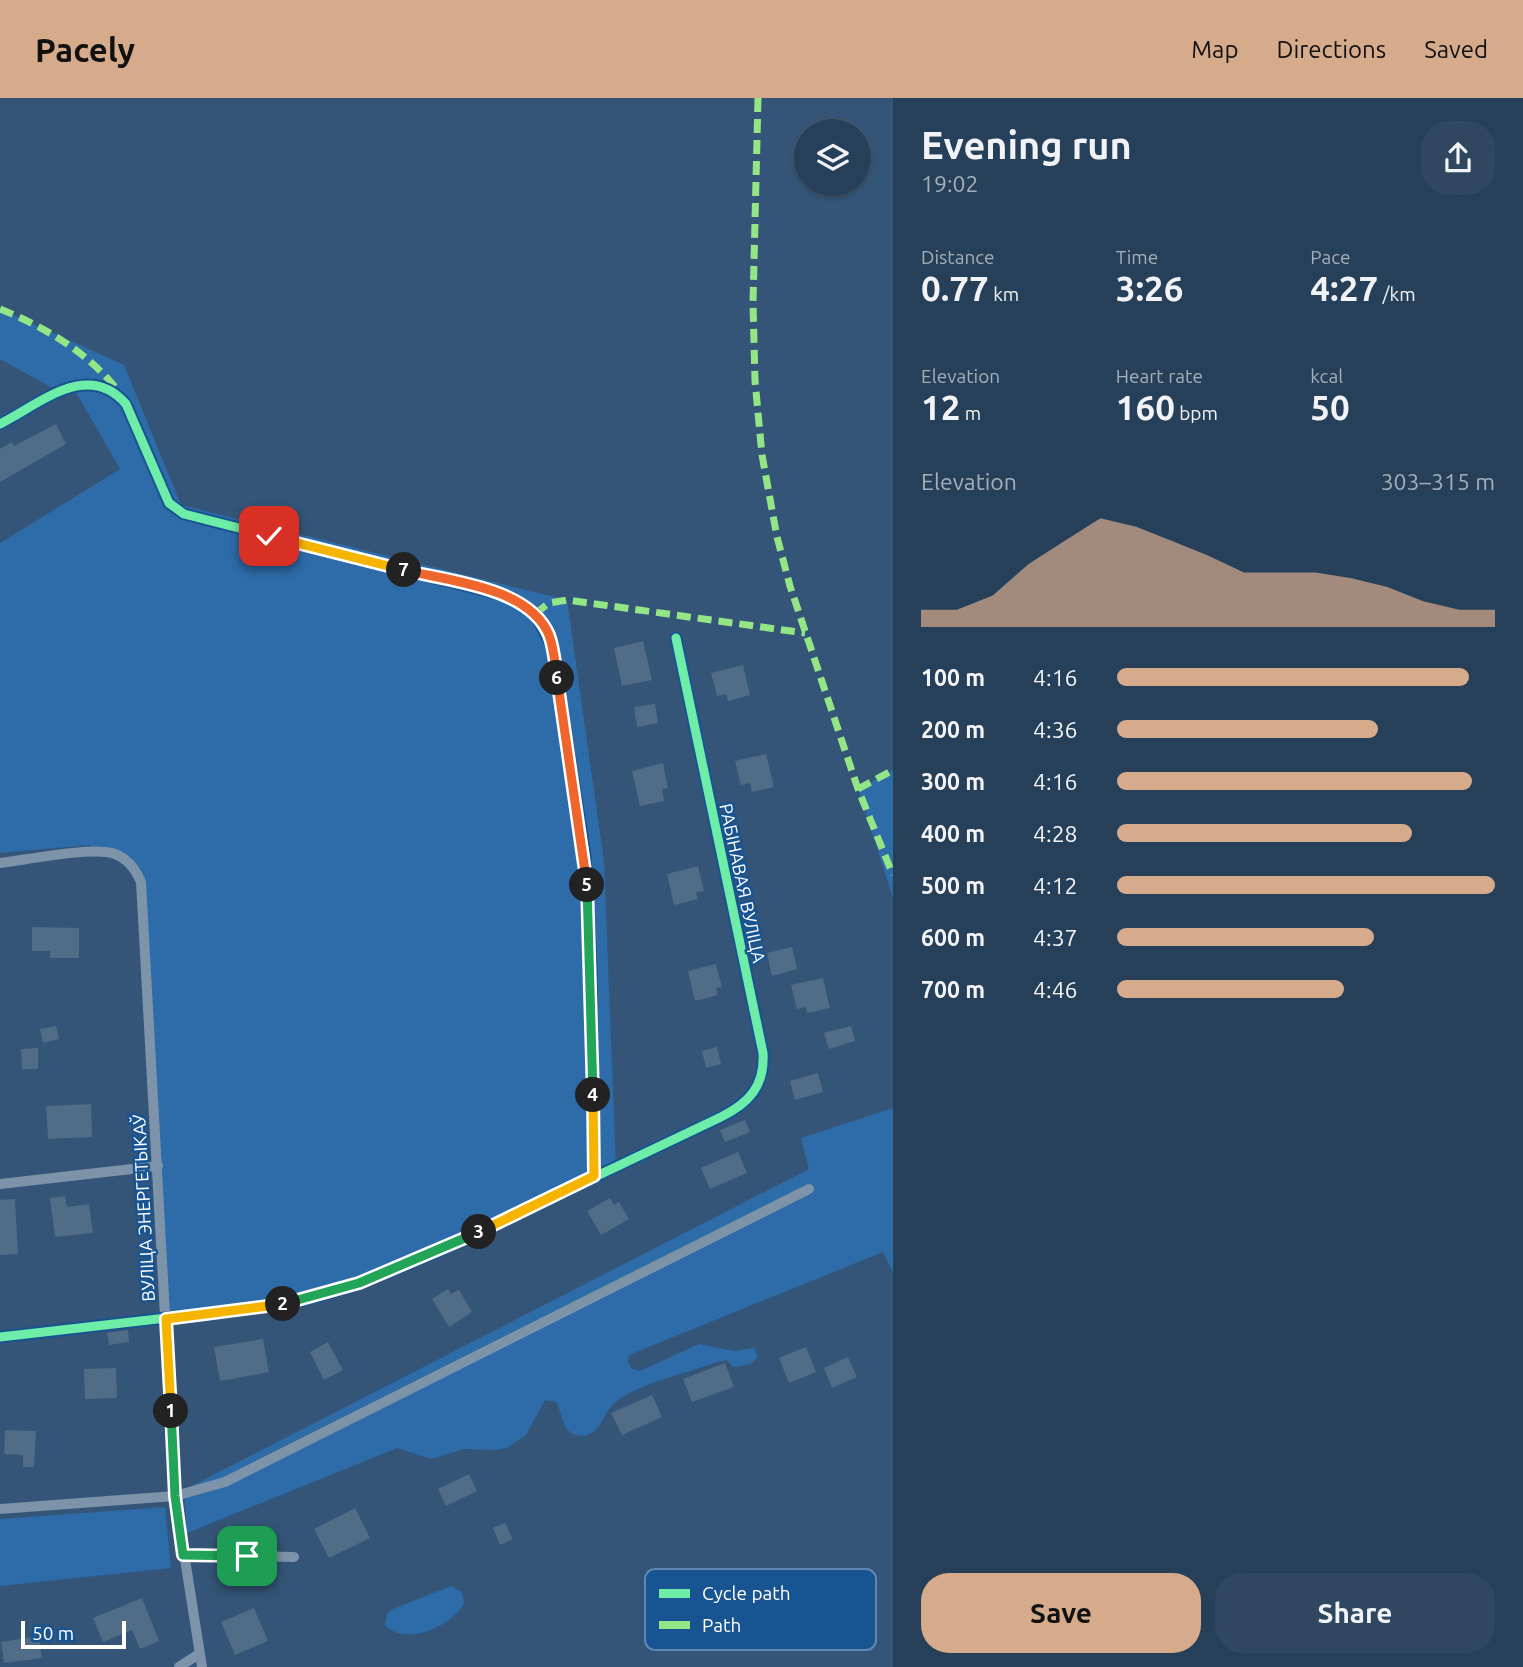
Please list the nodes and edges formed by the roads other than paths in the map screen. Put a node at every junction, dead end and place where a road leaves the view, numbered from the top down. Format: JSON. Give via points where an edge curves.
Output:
{"nodes":[{"id":1,"x":0,"y":424,"type":"edge"},
{"id":2,"x":676,"y":638,"type":"dead end"},
{"id":3,"x":0,"y":863,"type":"edge"},
{"id":4,"x":158,"y":1166,"type":"junction"},
{"id":5,"x":594,"y":1176,"type":"junction"},
{"id":6,"x":0,"y":1184,"type":"edge"},
{"id":7,"x":809,"y":1189,"type":"dead end"},
{"id":8,"x":166,"y":1319,"type":"junction"},
{"id":9,"x":0,"y":1337,"type":"edge"},
{"id":10,"x":175,"y":1496,"type":"junction"},
{"id":11,"x":0,"y":1508,"type":"edge"},
{"id":12,"x":183,"y":1555,"type":"junction"},
{"id":13,"x":294,"y":1557,"type":"dead end"},
{"id":14,"x":199,"y":1654,"type":"junction"},
{"id":15,"x":179,"y":1667,"type":"edge"},
{"id":16,"x":202,"y":1667,"type":"edge"}],
"edges":[{"from":1,"to":5,"type":"street","via":[[74,386],[88,383],[109,389],[126,404],[169,503],[184,514],[499,594],[526,606],[542,623],[552,646],[585,855],[592,965]]},
{"from":2,"to":5,"type":"street","name":"РАБІНАВАЯ ВУЛІЦА","via":[[764,1068],[752,1096],[739,1108]]},
{"from":3,"to":4,"type":"street","name":"ВУЛІЦА ЭНЕРГЕТЫКАЎ","via":[[91,852],[114,854],[131,865],[141,882]]},
{"from":4,"to":6,"type":"street"},
{"from":4,"to":8,"type":"street","name":"ВУЛІЦА ЭНЕРГЕТЫКАЎ"},
{"from":5,"to":8,"type":"street","name":"РАБІНАВАЯ ВУЛІЦА","via":[[441,1250],[359,1283],[272,1306]]},
{"from":7,"to":10,"type":"street","via":[[244,1474]]},
{"from":8,"to":9,"type":"street"},
{"from":8,"to":10,"type":"street","name":"ВУЛІЦА ЭНЕРГЕТЫКАЎ"},
{"from":10,"to":11,"type":"street"},
{"from":10,"to":12,"type":"street","name":"ВУЛІЦА ЭНЕРГЕТЫКАЎ"},
{"from":12,"to":13,"type":"street"},
{"from":12,"to":14,"type":"street","name":"ВУЛІЦА ЭНЕРГЕТЫКАЎ"},
{"from":14,"to":15,"type":"street"},
{"from":14,"to":16,"type":"street","name":"ВУЛІЦА ЭНЕРГЕТЫКАЎ"}]}
